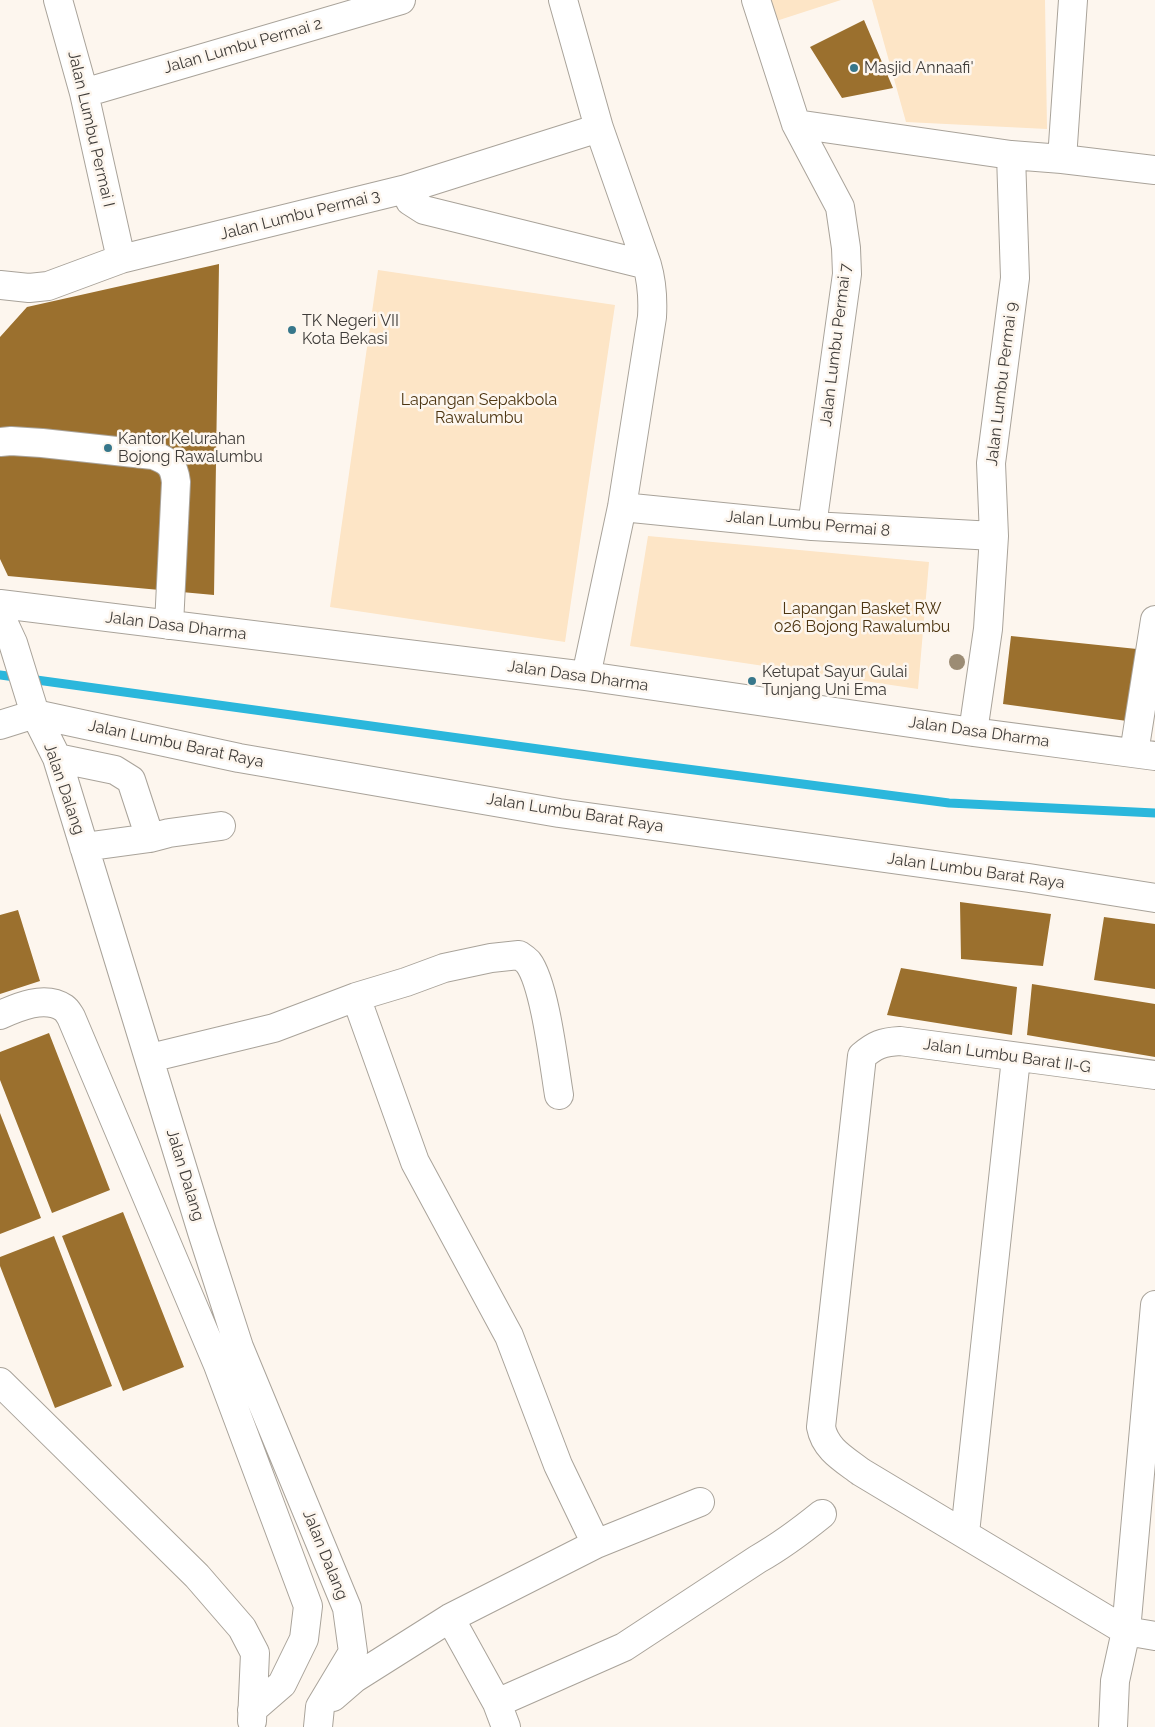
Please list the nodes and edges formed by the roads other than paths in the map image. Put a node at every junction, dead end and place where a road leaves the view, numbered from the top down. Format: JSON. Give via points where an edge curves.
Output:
{"nodes":[{"id":1,"x":58,"y":0,"type":"edge"},
{"id":2,"x":401,"y":0,"type":"edge"},
{"id":3,"x":563,"y":0,"type":"edge"},
{"id":4,"x":756,"y":0,"type":"edge"},
{"id":5,"x":1073,"y":0,"type":"edge"},
{"id":6,"x":84,"y":92,"type":"junction"},
{"id":7,"x":796,"y":124,"type":"junction"},
{"id":8,"x":599,"y":128,"type":"junction"},
{"id":9,"x":1011,"y":155,"type":"junction"},
{"id":10,"x":1062,"y":159,"type":"junction"},
{"id":11,"x":1155,"y":170,"type":"edge"},
{"id":12,"x":406,"y":189,"type":"junction"},
{"id":13,"x":121,"y":259,"type":"junction"},
{"id":14,"x":648,"y":265,"type":"junction"},
{"id":15,"x":0,"y":285,"type":"edge"},
{"id":16,"x":0,"y":442,"type":"edge"},
{"id":17,"x":622,"y":507,"type":"junction"},
{"id":18,"x":812,"y":526,"type":"junction"},
{"id":19,"x":994,"y":536,"type":"junction"},
{"id":20,"x":0,"y":604,"type":"edge"},
{"id":21,"x":0,"y":615,"type":"edge"},
{"id":22,"x":1155,"y":620,"type":"edge"},
{"id":23,"x":169,"y":625,"type":"junction"},
{"id":24,"x":586,"y":676,"type":"junction"},
{"id":25,"x":32,"y":702,"type":"junction"},
{"id":26,"x":0,"y":725,"type":"edge"},
{"id":27,"x":972,"y":732,"type":"junction"},
{"id":28,"x":1144,"y":755,"type":"edge"},
{"id":29,"x":57,"y":758,"type":"junction"},
{"id":30,"x":221,"y":826,"type":"dead end"},
{"id":31,"x":150,"y":838,"type":"junction"},
{"id":32,"x":84,"y":847,"type":"junction"},
{"id":33,"x":1155,"y":898,"type":"edge"},
{"id":34,"x":356,"y":996,"type":"junction"},
{"id":35,"x":0,"y":1015,"type":"edge"},
{"id":36,"x":150,"y":1058,"type":"junction"},
{"id":37,"x":1016,"y":1058,"type":"junction"},
{"id":38,"x":1155,"y":1075,"type":"edge"},
{"id":39,"x":559,"y":1095,"type":"dead end"},
{"id":40,"x":1155,"y":1306,"type":"edge"},
{"id":41,"x":0,"y":1382,"type":"edge"},
{"id":42,"x":700,"y":1502,"type":"dead end"},
{"id":43,"x":822,"y":1514,"type":"dead end"},
{"id":44,"x":965,"y":1534,"type":"junction"},
{"id":45,"x":596,"y":1544,"type":"junction"},
{"id":46,"x":450,"y":1618,"type":"junction"},
{"id":47,"x":1126,"y":1631,"type":"junction"},
{"id":48,"x":1155,"y":1636,"type":"edge"},
{"id":49,"x":501,"y":1715,"type":"edge"},
{"id":50,"x":319,"y":1717,"type":"edge"},
{"id":51,"x":252,"y":1718,"type":"edge"},
{"id":52,"x":1113,"y":1727,"type":"edge"}],
"edges":[{"from":1,"to":6,"type":"street","name":"Jalan Lumbu Permai I"},
{"from":2,"to":6,"type":"street","name":"Jalan Lumbu Permai 2"},
{"from":3,"to":8,"type":"street"},
{"from":4,"to":7,"type":"street","name":"Jalan Lumbu Permai 7"},
{"from":5,"to":10,"type":"street"},
{"from":6,"to":13,"type":"street","name":"Jalan Lumbu Permai I"},
{"from":7,"to":9,"type":"street"},
{"from":7,"to":18,"type":"street","name":"Jalan Lumbu Permai 7","via":[[840,208],[846,248],[847,274]]},
{"from":8,"to":12,"type":"street","name":"Jalan Lumbu Permai 3"},
{"from":8,"to":14,"type":"street"},
{"from":9,"to":10,"type":"street"},
{"from":9,"to":19,"type":"street","name":"Jalan Lumbu Permai 9","via":[[1015,278],[991,463]]},
{"from":10,"to":11,"type":"street"},
{"from":12,"to":13,"type":"street","name":"Jalan Lumbu Permai 3"},
{"from":12,"to":14,"type":"street","via":[[410,201],[424,210]]},
{"from":13,"to":15,"type":"street","name":"Jalan Lumbu Permai 3","via":[[48,286]]},
{"from":14,"to":17,"type":"street","via":[[652,280],[652,316]]},
{"from":16,"to":23,"type":"street","via":[[42,443],[153,455],[166,460],[175,470],[176,482]]},
{"from":17,"to":18,"type":"street","name":"Jalan Lumbu Permai 8"},
{"from":17,"to":24,"type":"street"},
{"from":18,"to":19,"type":"street","name":"Jalan Lumbu Permai 8"},
{"from":19,"to":27,"type":"street","name":"Jalan Lumbu Permai 9","via":[[988,629]]},
{"from":20,"to":23,"type":"street","name":"Jalan Dasa Dharma"},
{"from":21,"to":25,"type":"street","name":"Jalan Dalang","via":[[13,643]]},
{"from":22,"to":28,"type":"street"},
{"from":23,"to":24,"type":"street","name":"Jalan Dasa Dharma"},
{"from":24,"to":27,"type":"street","name":"Jalan Dasa Dharma"},
{"from":25,"to":26,"type":"street","name":"Jalan Lumbu Barat Raya"},
{"from":25,"to":29,"type":"street","name":"Jalan Dalang"},
{"from":25,"to":33,"type":"street","name":"Jalan Lumbu Barat Raya","via":[[239,758],[560,813]]},
{"from":27,"to":28,"type":"street","name":"Jalan Dasa Dharma"},
{"from":29,"to":31,"type":"street","via":[[115,770],[131,780]]},
{"from":29,"to":32,"type":"street","name":"Jalan Dalang"},
{"from":30,"to":31,"type":"street"},
{"from":31,"to":32,"type":"street"},
{"from":32,"to":36,"type":"street","name":"Jalan Dalang"},
{"from":34,"to":36,"type":"street","via":[[274,1028]]},
{"from":34,"to":39,"type":"street","via":[[444,968],[519,955],[528,962],[535,975],[543,1002]]},
{"from":34,"to":45,"type":"street","via":[[415,1162],[510,1336],[558,1465]]},
{"from":35,"to":51,"type":"street","via":[[18,1007],[48,1002],[64,1008],[71,1017],[218,1365],[308,1606],[304,1639],[282,1684]]},
{"from":36,"to":50,"type":"street","name":"Jalan Dalang","via":[[239,1347],[347,1608],[353,1652]]},
{"from":37,"to":38,"type":"street","name":"Jalan Lumbu Barat II-G"},
{"from":37,"to":44,"type":"street"},
{"from":37,"to":44,"type":"street","name":"Jalan Lumbu Barat II-G","via":[[900,1041],[874,1046],[862,1056],[821,1427],[829,1446],[861,1472]]},
{"from":40,"to":47,"type":"street"},
{"from":41,"to":51,"type":"street","via":[[197,1576],[242,1628],[255,1653]]},
{"from":42,"to":45,"type":"street"},
{"from":43,"to":49,"type":"street","via":[[775,1550],[624,1647]]},
{"from":44,"to":47,"type":"street"},
{"from":45,"to":46,"type":"street"},
{"from":46,"to":49,"type":"street"},
{"from":46,"to":50,"type":"street","via":[[355,1678]]},
{"from":47,"to":48,"type":"street"},
{"from":47,"to":52,"type":"street","via":[[1115,1681]]}]}
